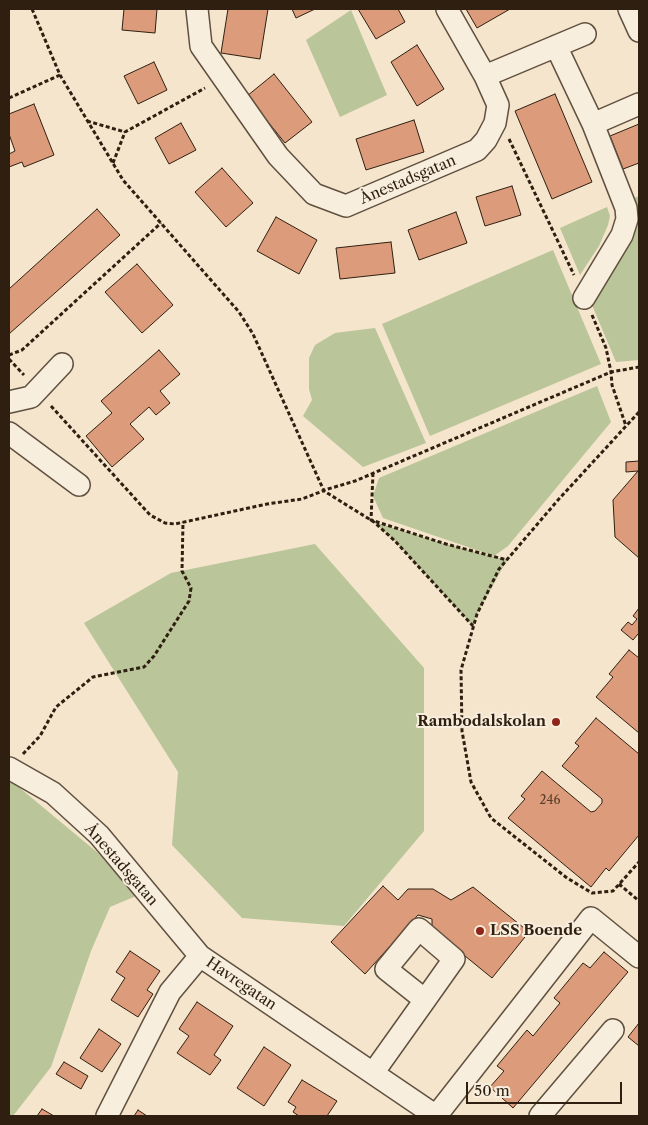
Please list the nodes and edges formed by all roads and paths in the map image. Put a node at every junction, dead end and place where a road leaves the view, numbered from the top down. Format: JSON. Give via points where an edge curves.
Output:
{"nodes":[{"id":1,"x":32,"y":9,"type":"edge"},
{"id":2,"x":197,"y":9,"type":"edge"},
{"id":3,"x":447,"y":9,"type":"edge"},
{"id":4,"x":629,"y":9,"type":"edge"},
{"id":5,"x":639,"y":31,"type":"edge"},
{"id":6,"x":585,"y":34,"type":"dead end"},
{"id":7,"x":556,"y":46,"type":"junction"},
{"id":8,"x":60,"y":75,"type":"junction"},
{"id":9,"x":485,"y":76,"type":"junction"},
{"id":10,"x":223,"y":78,"type":"junction"},
{"id":11,"x":9,"y":98,"type":"edge"},
{"id":12,"x":639,"y":104,"type":"edge"},
{"id":13,"x":87,"y":121,"type":"junction"},
{"id":14,"x":495,"y":123,"type":"junction"},
{"id":15,"x":593,"y":124,"type":"junction"},
{"id":16,"x":125,"y":132,"type":"junction"},
{"id":17,"x":113,"y":163,"type":"junction"},
{"id":18,"x":161,"y":223,"type":"junction"},
{"id":19,"x":584,"y":298,"type":"junction"},
{"id":20,"x":9,"y":357,"type":"edge"},
{"id":21,"x":62,"y":364,"type":"dead end"},
{"id":22,"x":639,"y":367,"type":"edge"},
{"id":23,"x":612,"y":372,"type":"junction"},
{"id":24,"x":38,"y":390,"type":"junction"},
{"id":25,"x":9,"y":402,"type":"edge"},
{"id":26,"x":639,"y":412,"type":"edge"},
{"id":27,"x":626,"y":426,"type":"junction"},
{"id":28,"x":9,"y":433,"type":"edge"},
{"id":29,"x":373,"y":473,"type":"junction"},
{"id":30,"x":79,"y":485,"type":"dead end"},
{"id":31,"x":324,"y":491,"type":"junction"},
{"id":32,"x":370,"y":520,"type":"junction"},
{"id":33,"x":183,"y":522,"type":"junction"},
{"id":34,"x":507,"y":560,"type":"junction"},
{"id":35,"x":473,"y":626,"type":"junction"},
{"id":36,"x":15,"y":761,"type":"edge"},
{"id":37,"x":639,"y":862,"type":"edge"},
{"id":38,"x":619,"y":884,"type":"junction"},
{"id":39,"x":639,"y":901,"type":"edge"},
{"id":40,"x":200,"y":956,"type":"junction"},
{"id":41,"x":639,"y":957,"type":"edge"},
{"id":42,"x":425,"y":1000,"type":"dead end"},
{"id":43,"x":613,"y":1030,"type":"dead end"},
{"id":44,"x":372,"y":1073,"type":"junction"},
{"id":45,"x":107,"y":1116,"type":"edge"},
{"id":46,"x":436,"y":1116,"type":"edge"},
{"id":47,"x":540,"y":1116,"type":"edge"}],
"edges":[{"from":1,"to":8,"type":"path"},
{"from":2,"to":10,"type":"street","name":"Ånestadsgatan","via":[[201,46]]},
{"from":3,"to":9,"type":"street"},
{"from":4,"to":5,"type":"street"},
{"from":6,"to":7,"type":"street"},
{"from":7,"to":9,"type":"street"},
{"from":7,"to":15,"type":"street"},
{"from":8,"to":11,"type":"path"},
{"from":8,"to":13,"type":"path"},
{"from":9,"to":14,"type":"street","via":[[498,105]]},
{"from":10,"to":14,"type":"street","name":"Ånestadsgatan","via":[[278,156],[314,194],[346,206],[476,150]]},
{"from":10,"to":16,"type":"path"},
{"from":12,"to":15,"type":"street"},
{"from":13,"to":16,"type":"path"},
{"from":13,"to":17,"type":"path"},
{"from":14,"to":19,"type":"path","via":[[512,141]]},
{"from":15,"to":19,"type":"street","via":[[626,208],[627,220],[622,235]]},
{"from":16,"to":17,"type":"path"},
{"from":17,"to":18,"type":"path","via":[[123,180]]},
{"from":18,"to":20,"type":"path","via":[[22,350]]},
{"from":18,"to":31,"type":"path","via":[[239,312],[253,334]]},
{"from":19,"to":23,"type":"path","via":[[606,348]]},
{"from":20,"to":24,"type":"path"},
{"from":21,"to":24,"type":"street"},
{"from":22,"to":23,"type":"path"},
{"from":23,"to":27,"type":"path","via":[[612,385]]},
{"from":23,"to":29,"type":"path"},
{"from":24,"to":25,"type":"street","via":[[32,397]]},
{"from":24,"to":33,"type":"path","via":[[150,514],[165,524]]},
{"from":26,"to":27,"type":"path"},
{"from":27,"to":34,"type":"path"},
{"from":28,"to":30,"type":"street"},
{"from":29,"to":31,"type":"path"},
{"from":29,"to":32,"type":"path"},
{"from":31,"to":32,"type":"path"},
{"from":31,"to":33,"type":"path","via":[[302,499]]},
{"from":32,"to":34,"type":"path"},
{"from":32,"to":35,"type":"path","via":[[395,541]]},
{"from":33,"to":36,"type":"path","via":[[182,571],[191,588],[189,601],[154,656],[144,667],[93,678],[56,707],[40,736]]},
{"from":34,"to":35,"type":"path","via":[[499,569]]},
{"from":35,"to":38,"type":"path","via":[[461,670],[462,731],[471,782],[492,818],[566,878],[592,893],[613,891]]},
{"from":36,"to":40,"type":"street","name":"Ånestadsgatan","via":[[99,835]]},
{"from":37,"to":38,"type":"path"},
{"from":38,"to":39,"type":"path"},
{"from":40,"to":44,"type":"street","name":"Havregatan"},
{"from":40,"to":45,"type":"street","name":"Havregatan","via":[[170,992]]},
{"from":41,"to":46,"type":"street","via":[[591,918]]},
{"from":42,"to":44,"type":"street"},
{"from":43,"to":47,"type":"street"},
{"from":44,"to":46,"type":"street","name":"Havregatan"}]}
